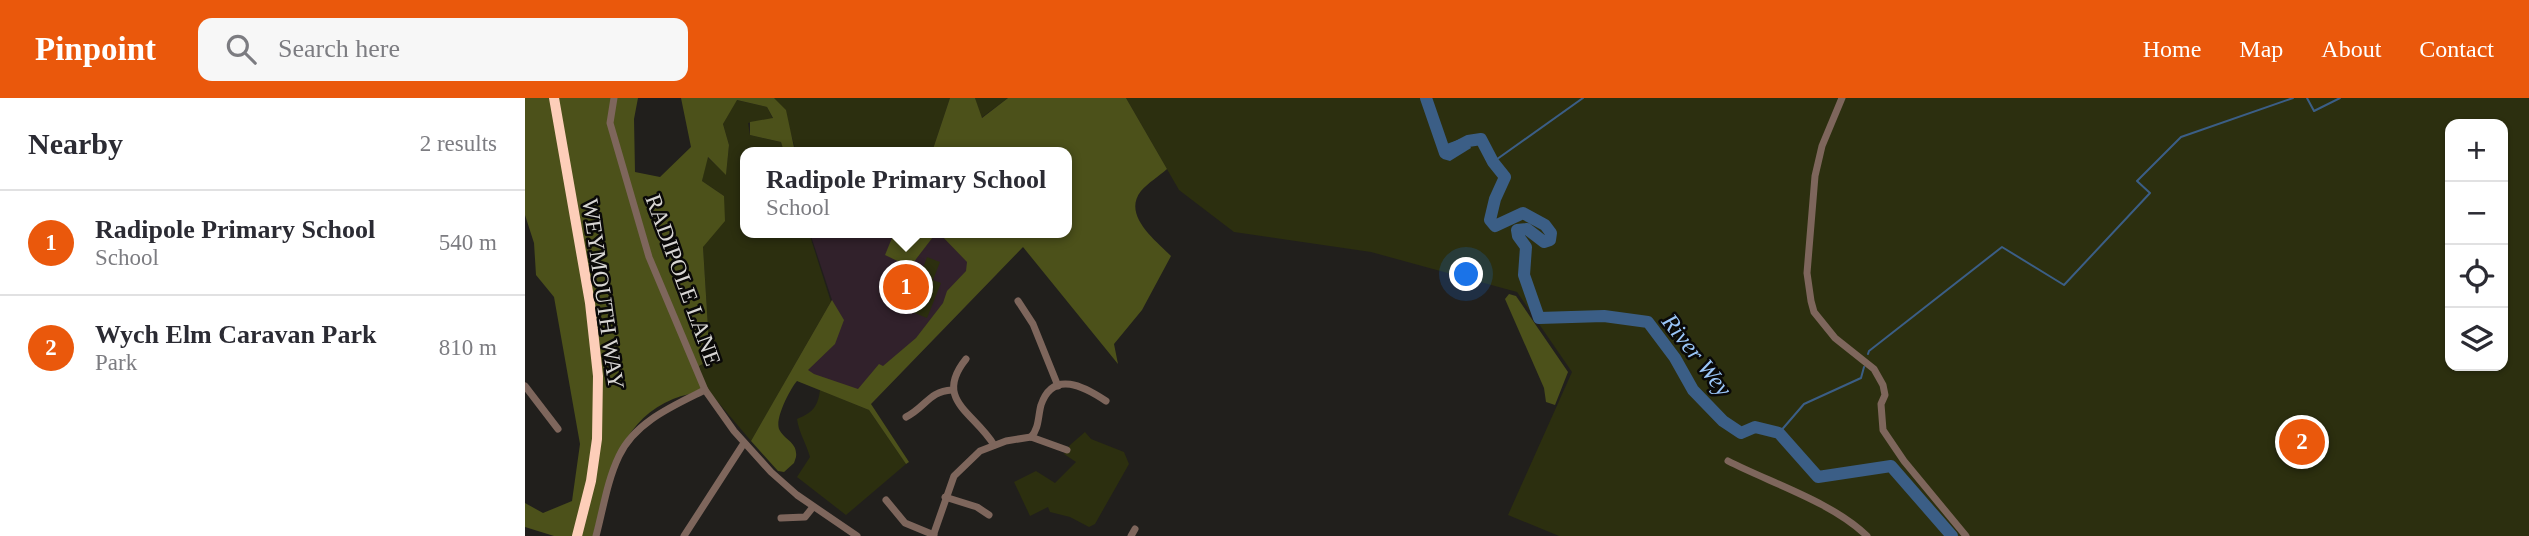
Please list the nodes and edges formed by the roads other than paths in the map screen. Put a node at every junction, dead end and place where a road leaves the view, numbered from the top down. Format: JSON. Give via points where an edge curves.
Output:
{"nodes":[{"id":1,"x":554,"y":98,"type":"edge"},
{"id":2,"x":614,"y":98,"type":"edge"},
{"id":3,"x":1842,"y":98,"type":"edge"},
{"id":4,"x":1018,"y":301,"type":"dead end"},
{"id":5,"x":966,"y":359,"type":"dead end"},
{"id":6,"x":525,"y":386,"type":"edge"},
{"id":7,"x":1058,"y":386,"type":"junction"},
{"id":8,"x":705,"y":390,"type":"junction"},
{"id":9,"x":952,"y":390,"type":"junction"},
{"id":10,"x":532,"y":395,"type":"junction"},
{"id":11,"x":1106,"y":401,"type":"dead end"},
{"id":12,"x":525,"y":402,"type":"edge"},
{"id":13,"x":906,"y":417,"type":"dead end"},
{"id":14,"x":558,"y":429,"type":"dead end"},
{"id":15,"x":1031,"y":437,"type":"junction"},
{"id":16,"x":744,"y":443,"type":"junction"},
{"id":17,"x":994,"y":445,"type":"junction"},
{"id":18,"x":1067,"y":450,"type":"dead end"},
{"id":19,"x":1728,"y":461,"type":"dead end"},
{"id":20,"x":945,"y":497,"type":"junction"},
{"id":21,"x":886,"y":500,"type":"dead end"},
{"id":22,"x":813,"y":507,"type":"junction"},
{"id":23,"x":989,"y":515,"type":"dead end"},
{"id":24,"x":781,"y":519,"type":"dead end"},
{"id":25,"x":577,"y":536,"type":"edge"},
{"id":26,"x":596,"y":536,"type":"edge"},
{"id":27,"x":684,"y":536,"type":"edge"},
{"id":28,"x":857,"y":536,"type":"edge"},
{"id":29,"x":934,"y":536,"type":"edge"},
{"id":30,"x":1867,"y":536,"type":"edge"},
{"id":31,"x":1966,"y":536,"type":"edge"}],
"edges":[{"from":1,"to":25,"type":"highway","name":"WEYMOUTH WAY","via":[[590,303],[598,376],[597,439]]},
{"from":2,"to":8,"type":"street","name":"RADIPOLE LANE","via":[[610,123],[649,257]]},
{"from":3,"to":31,"type":"street","via":[[1815,176],[1807,273],[1814,312],[1835,338],[1874,369],[1885,395],[1883,430]]},
{"from":4,"to":7,"type":"street","via":[[1033,324]]},
{"from":5,"to":9,"type":"street","via":[[952,381]]},
{"from":6,"to":10,"type":"street"},
{"from":7,"to":11,"type":"street","via":[[1075,384]]},
{"from":7,"to":15,"type":"street","via":[[1044,400]]},
{"from":8,"to":16,"type":"street","name":"RADIPOLE LANE"},
{"from":8,"to":26,"type":"street","via":[[651,420],[620,454]]},
{"from":9,"to":13,"type":"street","via":[[933,394]]},
{"from":9,"to":17,"type":"street"},
{"from":10,"to":12,"type":"street"},
{"from":10,"to":14,"type":"street"},
{"from":15,"to":17,"type":"street"},
{"from":15,"to":18,"type":"street"},
{"from":16,"to":22,"type":"street","name":"RADIPOLE LANE"},
{"from":16,"to":27,"type":"street"},
{"from":17,"to":20,"type":"street","via":[[962,466]]},
{"from":19,"to":30,"type":"street","via":[[1782,484],[1855,524]]},
{"from":20,"to":23,"type":"street"},
{"from":20,"to":29,"type":"street"},
{"from":21,"to":29,"type":"street","via":[[905,523]]},
{"from":22,"to":24,"type":"street","via":[[805,517]]},
{"from":22,"to":28,"type":"street","name":"RADIPOLE LANE"}]}
